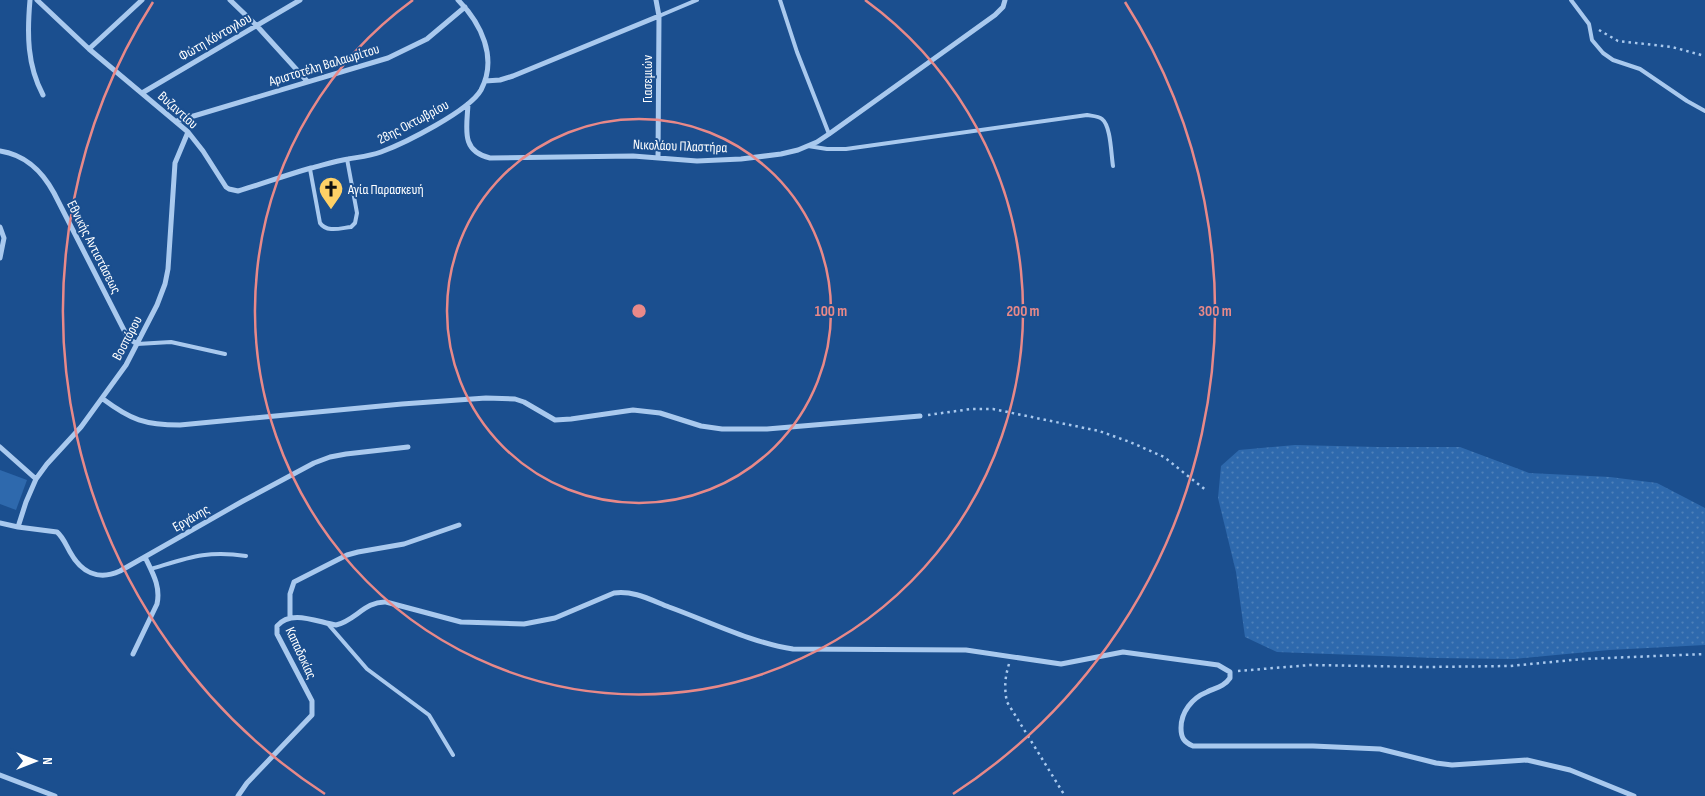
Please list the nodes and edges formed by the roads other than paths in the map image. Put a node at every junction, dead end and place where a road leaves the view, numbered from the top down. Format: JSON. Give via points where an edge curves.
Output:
{"nodes":[{"id":1,"x":30,"y":0,"type":"edge"},
{"id":2,"x":37,"y":0,"type":"edge"},
{"id":3,"x":142,"y":0,"type":"edge"},
{"id":4,"x":230,"y":0,"type":"edge"},
{"id":5,"x":300,"y":0,"type":"edge"},
{"id":6,"x":458,"y":0,"type":"edge"},
{"id":7,"x":656,"y":0,"type":"edge"},
{"id":8,"x":697,"y":0,"type":"edge"},
{"id":9,"x":780,"y":0,"type":"edge"},
{"id":10,"x":1005,"y":0,"type":"edge"},
{"id":11,"x":1571,"y":0,"type":"edge"},
{"id":12,"x":465,"y":7,"type":"junction"},
{"id":13,"x":659,"y":16,"type":"junction"},
{"id":14,"x":257,"y":26,"type":"junction"},
{"id":15,"x":89,"y":49,"type":"junction"},
{"id":16,"x":485,"y":81,"type":"junction"},
{"id":17,"x":307,"y":82,"type":"junction"},
{"id":18,"x":142,"y":93,"type":"junction"},
{"id":19,"x":43,"y":95,"type":"dead end"},
{"id":20,"x":468,"y":104,"type":"junction"},
{"id":21,"x":1705,"y":111,"type":"edge"},
{"id":22,"x":177,"y":121,"type":"junction"},
{"id":23,"x":188,"y":132,"type":"junction"},
{"id":24,"x":829,"y":134,"type":"junction"},
{"id":25,"x":808,"y":146,"type":"junction"},
{"id":26,"x":0,"y":151,"type":"edge"},
{"id":27,"x":658,"y":158,"type":"junction"},
{"id":28,"x":347,"y":159,"type":"junction"},
{"id":29,"x":1113,"y":166,"type":"dead end"},
{"id":30,"x":310,"y":169,"type":"junction"},
{"id":31,"x":0,"y":227,"type":"edge"},
{"id":32,"x":0,"y":258,"type":"edge"},
{"id":33,"x":137,"y":344,"type":"junction"},
{"id":34,"x":225,"y":354,"type":"dead end"},
{"id":35,"x":103,"y":399,"type":"junction"},
{"id":36,"x":920,"y":416,"type":"road end"},
{"id":37,"x":408,"y":446,"type":"dead end"},
{"id":38,"x":0,"y":447,"type":"edge"},
{"id":39,"x":36,"y":479,"type":"junction"},
{"id":40,"x":0,"y":522,"type":"edge"},
{"id":41,"x":459,"y":525,"type":"dead end"},
{"id":42,"x":18,"y":527,"type":"junction"},
{"id":43,"x":145,"y":556,"type":"junction"},
{"id":44,"x":246,"y":556,"type":"dead end"},
{"id":45,"x":151,"y":569,"type":"junction"},
{"id":46,"x":290,"y":617,"type":"junction"},
{"id":47,"x":328,"y":624,"type":"junction"},
{"id":48,"x":133,"y":654,"type":"dead end"},
{"id":49,"x":453,"y":756,"type":"dead end"},
{"id":50,"x":0,"y":775,"type":"edge"},
{"id":51,"x":55,"y":796,"type":"edge"},
{"id":52,"x":238,"y":796,"type":"edge"},
{"id":53,"x":1634,"y":796,"type":"edge"}],
"edges":[{"from":1,"to":19,"type":"street","via":[[27,38],[34,76]]},
{"from":2,"to":15,"type":"street","name":"Βυζαντίου"},
{"from":3,"to":15,"type":"street"},
{"from":4,"to":14,"type":"street"},
{"from":5,"to":14,"type":"street","name":"Φώτη Κόντογλου"},
{"from":6,"to":12,"type":"street"},
{"from":7,"to":13,"type":"street","name":"Γιασεμιών"},
{"from":8,"to":13,"type":"lane"},
{"from":9,"to":24,"type":"lane"},
{"from":10,"to":24,"type":"street","name":"Νικολάου Πλαστήρα","via":[[995,15]]},
{"from":11,"to":21,"type":"lane","via":[[1589,24],[1592,40],[1603,53],[1640,69]]},
{"from":12,"to":16,"type":"street","via":[[485,43],[488,63]]},
{"from":12,"to":17,"type":"street","name":"Αριστοτέλη Βαλαωρίτου","via":[[417,45],[388,58]]},
{"from":13,"to":16,"type":"street","via":[[513,76]]},
{"from":13,"to":27,"type":"street","name":"Γιασεμιών"},
{"from":14,"to":17,"type":"street"},
{"from":14,"to":18,"type":"street","name":"Φώτη Κόντογλου"},
{"from":15,"to":18,"type":"street","name":"Βυζαντίου"},
{"from":16,"to":20,"type":"street","name":"28ης Οκτωβρίου"},
{"from":17,"to":22,"type":"street","name":"Αριστοτέλη Βαλαωρίτου"},
{"from":18,"to":22,"type":"street","name":"Βυζαντίου"},
{"from":20,"to":27,"type":"street","name":"Νικολάου Πλαστήρα","via":[[467,140],[474,151],[488,158]]},
{"from":20,"to":28,"type":"street","name":"28ης Οκτωβρίου","via":[[400,144],[367,156]]},
{"from":22,"to":23,"type":"street","name":"Βυζαντίου"},
{"from":23,"to":30,"type":"street","name":"Βυζαντίου","via":[[226,187],[233,191]]},
{"from":23,"to":33,"type":"street","name":"Βοσπόρου","via":[[175,163],[165,284]]},
{"from":24,"to":25,"type":"street","name":"Νικολάου Πλαστήρα"},
{"from":25,"to":27,"type":"street","name":"Νικολάου Πλαστήρα","via":[[782,154],[741,159],[697,161]]},
{"from":25,"to":29,"type":"lane","via":[[846,149],[1087,115],[1103,120],[1108,128]]},
{"from":26,"to":33,"type":"street","name":"Εθνικής Αντιστάσεως","via":[[23,158],[44,176],[128,338]]},
{"from":28,"to":30,"type":"street","name":"28ης Οκτωβρίου"},
{"from":28,"to":30,"type":"lane","via":[[357,213],[351,227],[329,230],[322,227]]},
{"from":31,"to":32,"type":"street","via":[[4,238]]},
{"from":33,"to":34,"type":"lane","via":[[171,342]]},
{"from":33,"to":35,"type":"street","name":"Βοσπόρου"},
{"from":35,"to":36,"type":"street","via":[[136,420],[180,425],[486,398],[515,399],[555,420],[633,410],[660,413],[722,429],[767,429]]},
{"from":35,"to":39,"type":"street","name":"Βοσπόρου"},
{"from":37,"to":43,"type":"street","name":"Εργάνης","via":[[346,454],[314,463]]},
{"from":38,"to":39,"type":"street"},
{"from":39,"to":42,"type":"street","name":"Βοσπόρου"},
{"from":40,"to":42,"type":"street","name":"Εργάνης"},
{"from":41,"to":46,"type":"street","via":[[404,544],[347,555],[294,582],[290,594]]},
{"from":42,"to":43,"type":"street","name":"Εργάνης","via":[[57,532],[78,564],[93,575],[114,574]]},
{"from":43,"to":45,"type":"street"},
{"from":44,"to":45,"type":"lane","via":[[205,554]]},
{"from":45,"to":48,"type":"street","via":[[159,596]]},
{"from":46,"to":47,"type":"street","name":"Καπαδοκίας"},
{"from":46,"to":52,"type":"street","name":"Καπαδοκίας","via":[[279,623],[277,634],[312,701],[312,715]]},
{"from":47,"to":49,"type":"lane","via":[[367,669],[429,715]]},
{"from":47,"to":53,"type":"street","name":"Καπαδοκίας","via":[[342,624],[369,605],[379,602],[461,622],[524,624],[555,618],[622,592],[779,647],[793,649],[966,650],[1061,664],[1134,652],[1218,665],[1230,672],[1230,678],[1224,685],[1205,692],[1186,710],[1182,720],[1182,738],[1193,746],[1380,749],[1452,765],[1527,760],[1570,770]]},
{"from":50,"to":51,"type":"street"}]}
